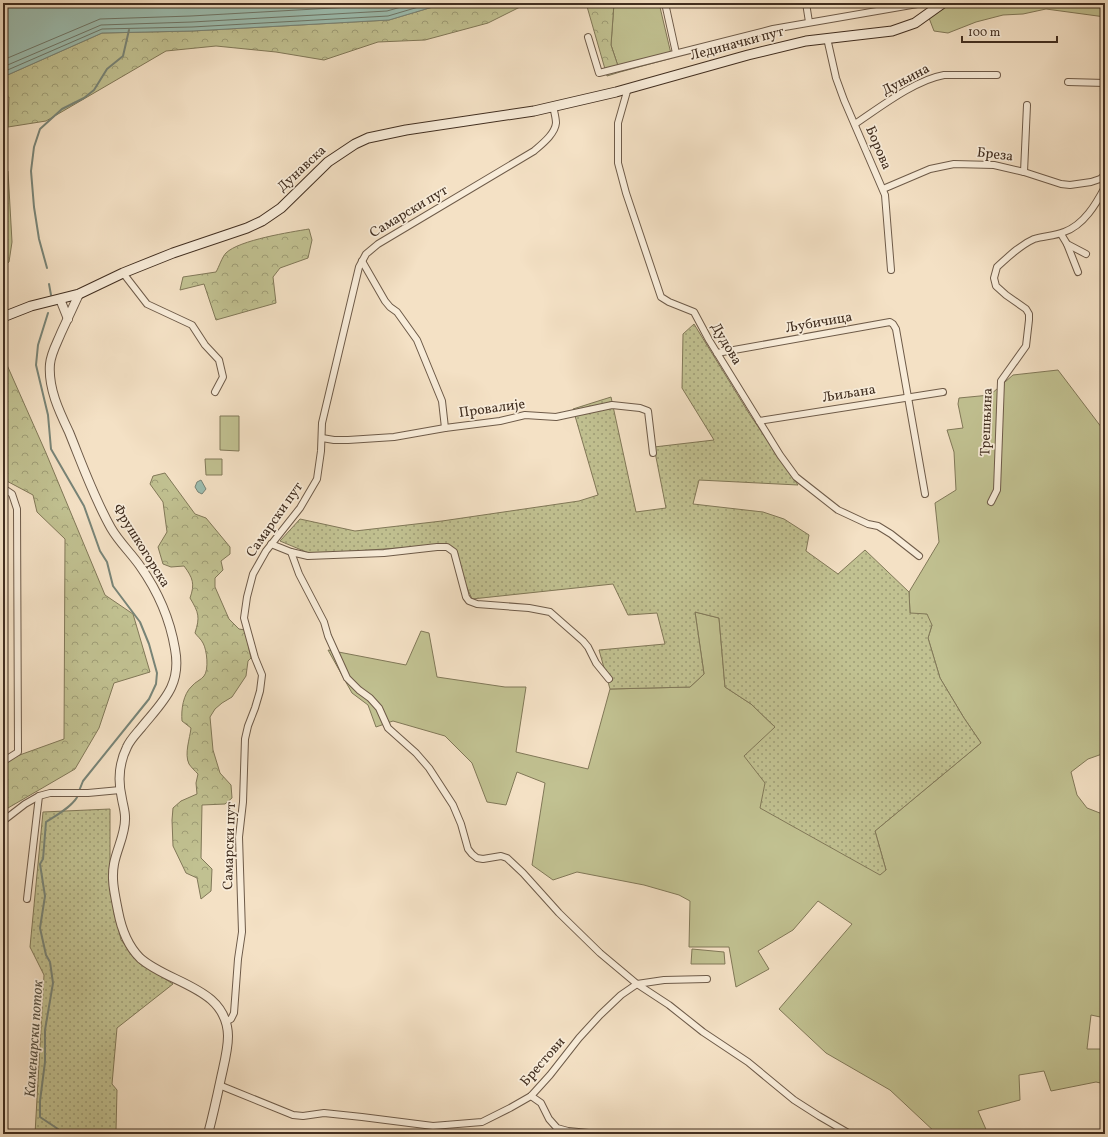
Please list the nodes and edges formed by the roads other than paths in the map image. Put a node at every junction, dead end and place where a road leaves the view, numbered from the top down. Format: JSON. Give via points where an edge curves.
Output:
{"nodes":[{"id":1,"x":665,"y":3,"type":"edge"},
{"id":2,"x":806,"y":3,"type":"edge"},
{"id":3,"x":923,"y":3,"type":"edge"},
{"id":4,"x":941,"y":3,"type":"edge"},
{"id":5,"x":809,"y":22,"type":"junction"},
{"id":6,"x":588,"y":37,"type":"dead end"},
{"id":7,"x":827,"y":38,"type":"junction"},
{"id":8,"x":676,"y":54,"type":"junction"},
{"id":9,"x":997,"y":75,"type":"dead end"},
{"id":10,"x":1068,"y":82,"type":"dead end"},
{"id":11,"x":1105,"y":83,"type":"edge"},
{"id":12,"x":628,"y":88,"type":"junction"},
{"id":13,"x":1027,"y":105,"type":"dead end"},
{"id":14,"x":553,"y":106,"type":"junction"},
{"id":15,"x":534,"y":111,"type":"joint"},
{"id":16,"x":855,"y":124,"type":"junction"},
{"id":17,"x":1024,"y":172,"type":"junction"},
{"id":18,"x":1105,"y":175,"type":"edge"},
{"id":19,"x":1105,"y":187,"type":"edge"},
{"id":20,"x":883,"y":189,"type":"junction"},
{"id":21,"x":1061,"y":234,"type":"junction"},
{"id":22,"x":1067,"y":244,"type":"junction"},
{"id":23,"x":1086,"y":254,"type":"dead end"},
{"id":24,"x":362,"y":261,"type":"junction"},
{"id":25,"x":890,"y":270,"type":"dead end"},
{"id":26,"x":1078,"y":272,"type":"dead end"},
{"id":27,"x":123,"y":273,"type":"junction"},
{"id":28,"x":79,"y":294,"type":"junction"},
{"id":29,"x":60,"y":300,"type":"junction"},
{"id":30,"x":3,"y":317,"type":"edge"},
{"id":31,"x":68,"y":319,"type":"junction"},
{"id":32,"x":717,"y":353,"type":"junction"},
{"id":33,"x":215,"y":392,"type":"dead end"},
{"id":34,"x":943,"y":392,"type":"dead end"},
{"id":35,"x":907,"y":397,"type":"junction"},
{"id":36,"x":759,"y":421,"type":"junction"},
{"id":37,"x":445,"y":428,"type":"junction"},
{"id":38,"x":322,"y":438,"type":"junction"},
{"id":39,"x":653,"y":453,"type":"dead end"},
{"id":40,"x":3,"y":488,"type":"edge"},
{"id":41,"x":925,"y":494,"type":"dead end"},
{"id":42,"x":992,"y":502,"type":"dead end"},
{"id":43,"x":271,"y":544,"type":"junction"},
{"id":44,"x":291,"y":552,"type":"junction"},
{"id":45,"x":919,"y":556,"type":"dead end"},
{"id":46,"x":609,"y":679,"type":"dead end"},
{"id":47,"x":3,"y":759,"type":"edge"},
{"id":48,"x":120,"y":790,"type":"junction"},
{"id":49,"x":39,"y":796,"type":"junction"},
{"id":50,"x":3,"y":821,"type":"edge"},
{"id":51,"x":27,"y":899,"type":"dead end"},
{"id":52,"x":707,"y":979,"type":"dead end"},
{"id":53,"x":637,"y":984,"type":"junction"},
{"id":54,"x":226,"y":1022,"type":"junction"},
{"id":55,"x":219,"y":1085,"type":"junction"},
{"id":56,"x":531,"y":1096,"type":"junction"},
{"id":57,"x":208,"y":1134,"type":"edge"},
{"id":58,"x":599,"y":1134,"type":"edge"},
{"id":59,"x":850,"y":1134,"type":"edge"}],
"edges":[{"from":1,"to":8,"type":"street"},
{"from":2,"to":5,"type":"street"},
{"from":3,"to":5,"type":"street"},
{"from":4,"to":7,"type":"main road","name":"Лединачки пут","via":[[915,23],[897,30]]},
{"from":5,"to":8,"type":"street","via":[[773,28]]},
{"from":6,"to":8,"type":"street","via":[[599,73]]},
{"from":7,"to":12,"type":"main road","name":"Лединачки пут","via":[[782,46]]},
{"from":7,"to":16,"type":"street","name":"Борова","via":[[836,78]]},
{"from":9,"to":16,"type":"street","name":"Дуњина","via":[[944,75],[932,78],[908,90]]},
{"from":10,"to":11,"type":"street"},
{"from":12,"to":14,"type":"main road","name":"Лединачки пут"},
{"from":12,"to":32,"type":"street","name":"Дудова","via":[[618,123],[617,144],[618,163],[626,193],[661,297],[694,312]]},
{"from":13,"to":17,"type":"street"},
{"from":14,"to":15,"type":"main road","name":"Лединачки пут"},
{"from":14,"to":24,"type":"street","name":"Самарски пут","via":[[556,123],[548,137],[534,151],[378,244]]},
{"from":15,"to":27,"type":"main road","name":"Дунавска","via":[[368,138],[328,162],[281,208],[262,221]]},
{"from":16,"to":20,"type":"street","name":"Борова"},
{"from":17,"to":18,"type":"street","name":"Бреза","via":[[1070,185],[1091,182]]},
{"from":17,"to":20,"type":"street","name":"Бреза","via":[[994,165],[954,164],[930,169]]},
{"from":19,"to":21,"type":"street","name":"Трешњина","via":[[1080,223]]},
{"from":20,"to":25,"type":"street","name":"Борова"},
{"from":21,"to":22,"type":"street"},
{"from":21,"to":42,"type":"street","name":"Трешњина","via":[[1034,239],[1023,245],[997,267],[995,272],[996,286],[1026,309],[1029,320],[1026,346],[1001,381],[997,490]]},
{"from":22,"to":23,"type":"street"},
{"from":22,"to":26,"type":"street"},
{"from":24,"to":37,"type":"street","via":[[385,301],[397,312],[417,340],[442,401]]},
{"from":24,"to":38,"type":"street","name":"Самарски пут","via":[[328,394],[322,423]]},
{"from":27,"to":28,"type":"main road","name":"Дунавска"},
{"from":27,"to":33,"type":"street","via":[[148,304],[192,325],[219,360],[222,377]]},
{"from":28,"to":29,"type":"main road","name":"Дунавска"},
{"from":28,"to":31,"type":"street","name":"Фрушкогорска"},
{"from":29,"to":30,"type":"main road","name":"Дунавска","via":[[31,306]]},
{"from":29,"to":31,"type":"street"},
{"from":31,"to":48,"type":"street","name":"Фрушкогорска","via":[[51,355],[49,373],[53,394],[112,528],[143,570],[157,595],[175,651],[174,683],[169,694],[127,747],[120,772]]},
{"from":32,"to":35,"type":"street","name":"Љубичица","via":[[890,322],[896,329]]},
{"from":32,"to":36,"type":"street","name":"Дудова"},
{"from":34,"to":35,"type":"street","name":"Љиљана"},
{"from":35,"to":36,"type":"street","name":"Љиљана"},
{"from":35,"to":41,"type":"street"},
{"from":36,"to":45,"type":"street","name":"Дудова","via":[[789,468],[811,490],[838,510],[878,526]]},
{"from":37,"to":38,"type":"street","name":"Провалије","via":[[394,437],[348,440]]},
{"from":37,"to":39,"type":"street","name":"Провалије","via":[[525,415],[556,417],[612,405],[624,406],[648,411]]},
{"from":38,"to":43,"type":"street","name":"Самарски пут","via":[[317,479],[300,508]]},
{"from":40,"to":47,"type":"street","via":[[12,494],[17,509],[18,752]]},
{"from":43,"to":44,"type":"street"},
{"from":43,"to":54,"type":"street","name":"Самарски пут","via":[[253,574],[244,618],[262,682],[245,739],[239,837],[242,932],[234,1013]]},
{"from":44,"to":46,"type":"street","via":[[321,556],[450,548],[454,552],[464,592],[469,601],[550,612],[583,641]]},
{"from":44,"to":53,"type":"street","via":[[347,678],[370,698],[388,728],[429,768],[453,805],[472,854],[483,859],[501,856],[507,858],[600,953]]},
{"from":48,"to":49,"type":"street","via":[[50,793]]},
{"from":48,"to":54,"type":"street","name":"Фрушкогорска","via":[[125,826],[113,875],[118,914],[127,939],[138,956],[145,961],[204,993],[217,1006]]},
{"from":49,"to":50,"type":"street"},
{"from":49,"to":51,"type":"street"},
{"from":52,"to":53,"type":"street","name":"Брестови","via":[[664,980]]},
{"from":53,"to":56,"type":"street","name":"Брестови","via":[[600,1015]]},
{"from":53,"to":59,"type":"street","via":[[748,1062],[794,1100]]},
{"from":54,"to":55,"type":"street","name":"Фрушкогорска","via":[[227,1050]]},
{"from":55,"to":56,"type":"street","name":"Брестови","via":[[293,1114],[362,1116],[433,1126],[482,1122]]},
{"from":55,"to":57,"type":"street","name":"Фрушкогорска"},
{"from":56,"to":58,"type":"street","via":[[541,1103],[556,1128]]}]}
